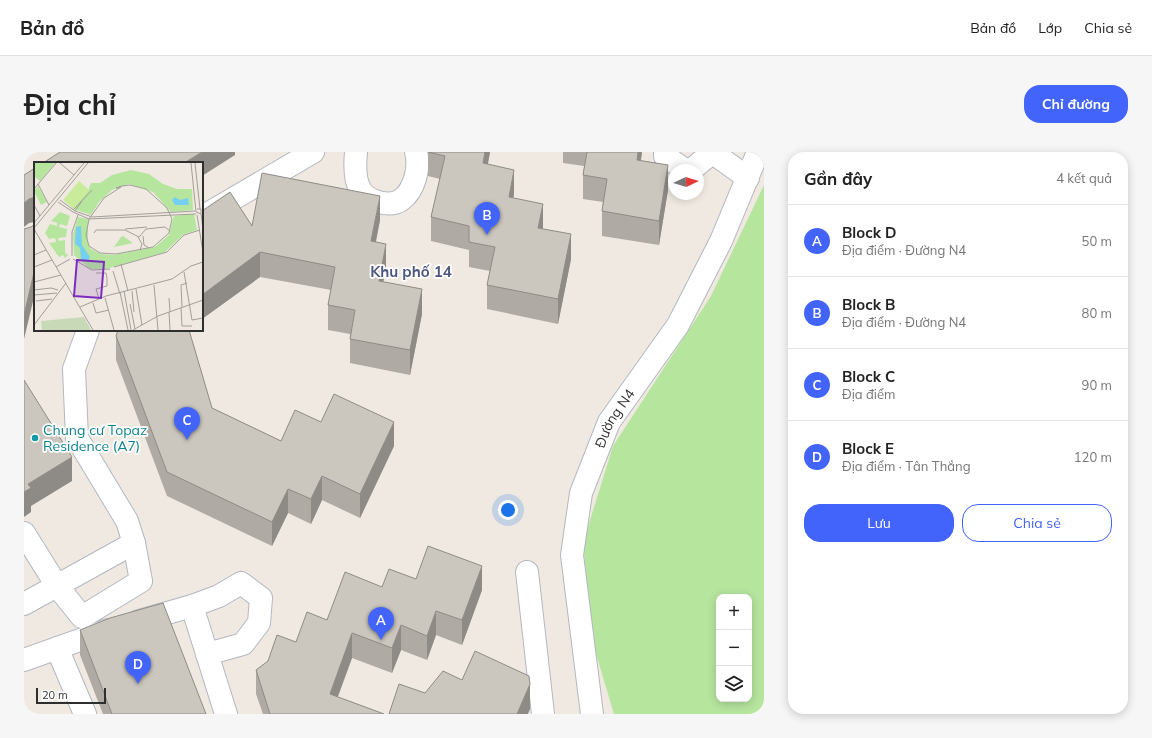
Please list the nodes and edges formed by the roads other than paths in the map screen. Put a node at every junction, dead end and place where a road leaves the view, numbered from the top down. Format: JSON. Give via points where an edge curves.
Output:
{"nodes":[{"id":1,"x":314,"y":152,"type":"edge"},
{"id":2,"x":356,"y":152,"type":"edge"},
{"id":3,"x":416,"y":152,"type":"edge"},
{"id":4,"x":665,"y":152,"type":"edge"},
{"id":5,"x":713,"y":152,"type":"edge"},
{"id":6,"x":758,"y":152,"type":"edge"},
{"id":7,"x":676,"y":164,"type":"edge"},
{"id":8,"x":698,"y":164,"type":"edge"},
{"id":9,"x":748,"y":178,"type":"junction"},
{"id":10,"x":203,"y":216,"type":"edge"},
{"id":11,"x":88,"y":331,"type":"edge"},
{"id":12,"x":24,"y":533,"type":"edge"},
{"id":13,"x":134,"y":543,"type":"junction"},
{"id":14,"x":527,"y":572,"type":"dead end"},
{"id":15,"x":57,"y":586,"type":"junction"},
{"id":16,"x":24,"y":604,"type":"edge"},
{"id":17,"x":192,"y":606,"type":"junction"},
{"id":18,"x":57,"y":648,"type":"junction"},
{"id":19,"x":207,"y":654,"type":"junction"},
{"id":20,"x":24,"y":660,"type":"edge"},
{"id":21,"x":85,"y":714,"type":"edge"},
{"id":22,"x":226,"y":714,"type":"edge"},
{"id":23,"x":543,"y":714,"type":"edge"},
{"id":24,"x":592,"y":714,"type":"edge"}],
"edges":[{"from":1,"to":10,"type":"street"},
{"from":2,"to":3,"type":"street","via":[[356,173],[360,189],[371,200],[386,203],[400,200],[414,182],[418,160]]},
{"from":4,"to":7,"type":"street","via":[[665,156]]},
{"from":5,"to":8,"type":"street"},
{"from":5,"to":9,"type":"street"},
{"from":6,"to":9,"type":"street","name":"Đường N4"},
{"from":9,"to":24,"type":"street","name":"Đường N4","via":[[721,241],[678,325],[610,422],[581,493],[572,555]]},
{"from":11,"to":13,"type":"street","via":[[74,369],[76,438],[128,522]]},
{"from":12,"to":15,"type":"street"},
{"from":13,"to":15,"type":"street"},
{"from":13,"to":15,"type":"street","via":[[141,581],[82,617]]},
{"from":14,"to":23,"type":"street"},
{"from":15,"to":16,"type":"street"},
{"from":17,"to":18,"type":"street","via":[[94,634]]},
{"from":17,"to":19,"type":"street"},
{"from":17,"to":19,"type":"street","via":[[219,596],[241,583],[261,598],[259,624],[244,644]]},
{"from":18,"to":20,"type":"street"},
{"from":18,"to":21,"type":"street"},
{"from":19,"to":22,"type":"street"}]}
